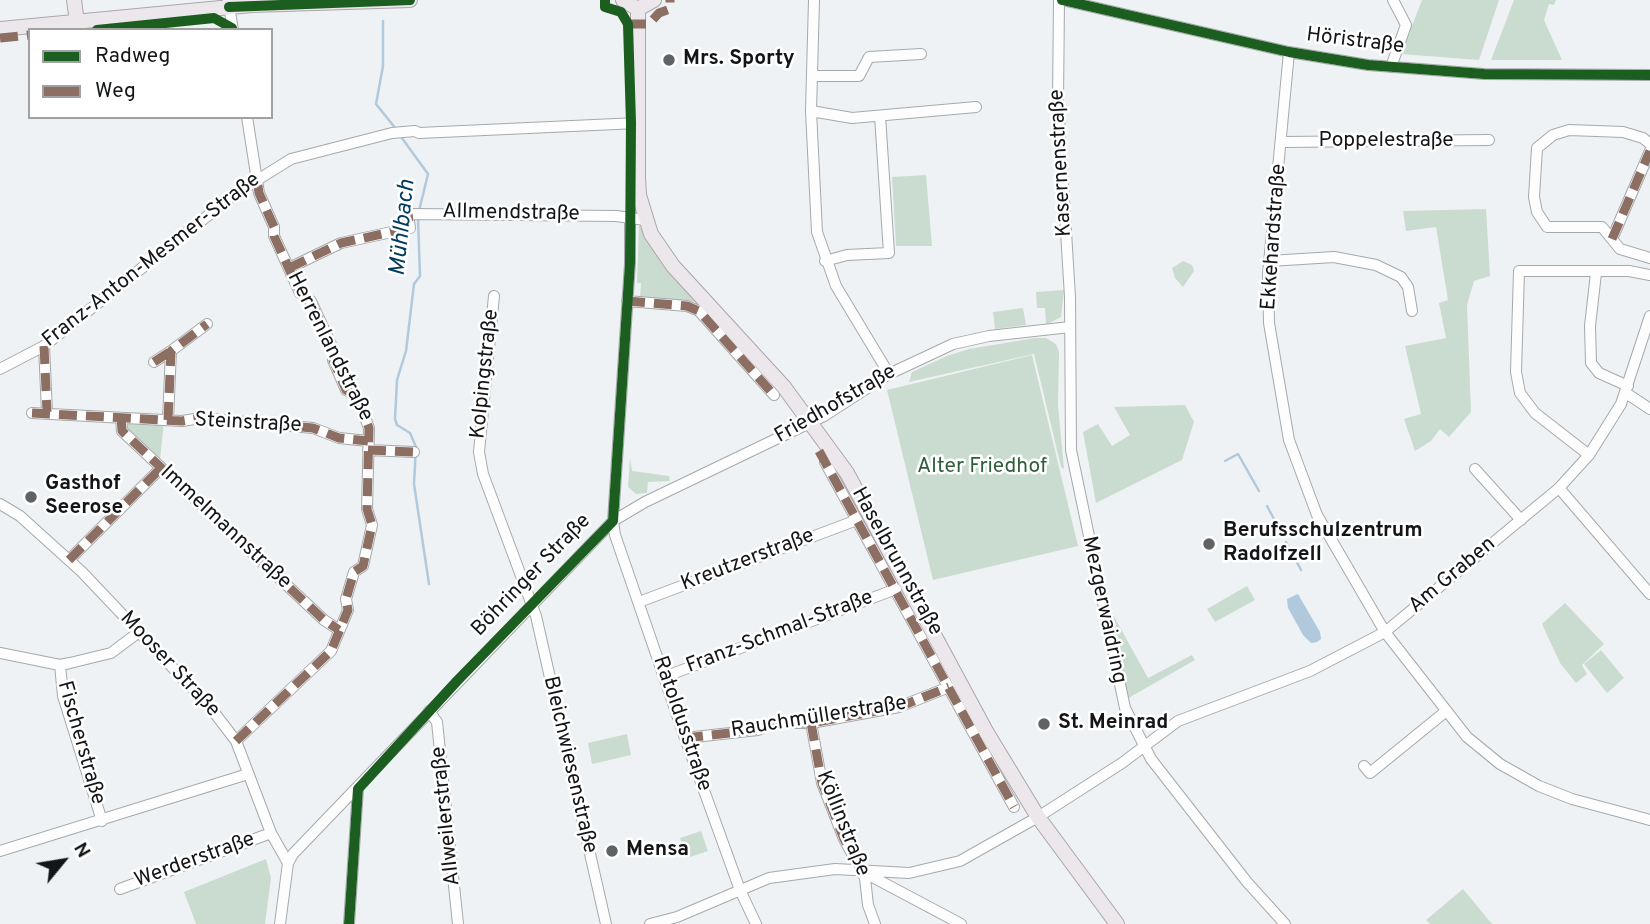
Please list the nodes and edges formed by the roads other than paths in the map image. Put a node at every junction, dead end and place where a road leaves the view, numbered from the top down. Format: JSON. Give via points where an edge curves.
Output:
{"nodes":[{"id":1,"x":74,"y":0,"type":"edge"},
{"id":2,"x":410,"y":0,"type":"edge"},
{"id":3,"x":623,"y":0,"type":"edge"},
{"id":4,"x":654,"y":0,"type":"edge"},
{"id":5,"x":814,"y":0,"type":"edge"},
{"id":6,"x":1061,"y":0,"type":"edge"},
{"id":7,"x":1393,"y":0,"type":"edge"},
{"id":8,"x":229,"y":4,"type":"edge"},
{"id":9,"x":638,"y":9,"type":"junction"},
{"id":10,"x":77,"y":22,"type":"junction"},
{"id":11,"x":233,"y":28,"type":"edge"},
{"id":12,"x":0,"y":29,"type":"edge"},
{"id":13,"x":1289,"y":52,"type":"junction"},
{"id":14,"x":921,"y":54,"type":"dead end"},
{"id":15,"x":1391,"y":67,"type":"junction"},
{"id":16,"x":1650,"y":75,"type":"edge"},
{"id":17,"x":812,"y":76,"type":"junction"},
{"id":18,"x":976,"y":107,"type":"dead end"},
{"id":19,"x":811,"y":111,"type":"junction"},
{"id":20,"x":880,"y":116,"type":"junction"},
{"id":21,"x":247,"y":119,"type":"edge"},
{"id":22,"x":638,"y":122,"type":"junction"},
{"id":23,"x":1489,"y":141,"type":"dead end"},
{"id":24,"x":1283,"y":142,"type":"junction"},
{"id":25,"x":1650,"y":144,"type":"edge"},
{"id":26,"x":1650,"y":151,"type":"edge"},
{"id":27,"x":257,"y":178,"type":"junction"},
{"id":28,"x":630,"y":218,"type":"junction"},
{"id":29,"x":645,"y":220,"type":"junction"},
{"id":30,"x":1612,"y":239,"type":"junction"},
{"id":31,"x":1650,"y":258,"type":"edge"},
{"id":32,"x":825,"y":261,"type":"junction"},
{"id":33,"x":1269,"y":261,"type":"junction"},
{"id":34,"x":289,"y":268,"type":"junction"},
{"id":35,"x":1596,"y":273,"type":"junction"},
{"id":36,"x":1650,"y":275,"type":"edge"},
{"id":37,"x":494,"y":296,"type":"dead end"},
{"id":38,"x":627,"y":301,"type":"junction"},
{"id":39,"x":1412,"y":312,"type":"dead end"},
{"id":40,"x":1650,"y":316,"type":"edge"},
{"id":41,"x":207,"y":324,"type":"dead end"},
{"id":42,"x":1070,"y":327,"type":"junction"},
{"id":43,"x":44,"y":346,"type":"junction"},
{"id":44,"x":171,"y":351,"type":"junction"},
{"id":45,"x":154,"y":362,"type":"dead end"},
{"id":46,"x":0,"y":369,"type":"edge"},
{"id":47,"x":889,"y":374,"type":"junction"},
{"id":48,"x":1627,"y":389,"type":"junction"},
{"id":49,"x":774,"y":395,"type":"dead end"},
{"id":50,"x":1650,"y":409,"type":"edge"},
{"id":51,"x":47,"y":412,"type":"junction"},
{"id":52,"x":32,"y":413,"type":"dead end"},
{"id":53,"x":121,"y":418,"type":"junction"},
{"id":54,"x":168,"y":420,"type":"junction"},
{"id":55,"x":811,"y":422,"type":"junction"},
{"id":56,"x":368,"y":445,"type":"junction"},
{"id":57,"x":414,"y":452,"type":"dead end"},
{"id":58,"x":1589,"y":455,"type":"junction"},
{"id":59,"x":825,"y":462,"type":"dead end"},
{"id":60,"x":162,"y":468,"type":"junction"},
{"id":61,"x":1475,"y":469,"type":"dead end"},
{"id":62,"x":1559,"y":488,"type":"junction"},
{"id":63,"x":0,"y":504,"type":"edge"},
{"id":64,"x":857,"y":520,"type":"junction"},
{"id":65,"x":1521,"y":520,"type":"junction"},
{"id":66,"x":613,"y":521,"type":"junction"},
{"id":67,"x":69,"y":560,"type":"junction"},
{"id":68,"x":896,"y":589,"type":"junction"},
{"id":69,"x":1650,"y":594,"type":"edge"},
{"id":70,"x":639,"y":602,"type":"junction"},
{"id":71,"x":531,"y":606,"type":"junction"},
{"id":72,"x":339,"y":630,"type":"junction"},
{"id":73,"x":139,"y":632,"type":"junction"},
{"id":74,"x":1385,"y":632,"type":"junction"},
{"id":75,"x":0,"y":653,"type":"edge"},
{"id":76,"x":60,"y":664,"type":"junction"},
{"id":77,"x":664,"y":677,"type":"junction"},
{"id":78,"x":949,"y":687,"type":"junction"},
{"id":79,"x":429,"y":711,"type":"junction"},
{"id":80,"x":1445,"y":712,"type":"junction"},
{"id":81,"x":811,"y":723,"type":"junction"},
{"id":82,"x":685,"y":738,"type":"junction"},
{"id":83,"x":236,"y":741,"type":"junction"},
{"id":84,"x":1143,"y":746,"type":"junction"},
{"id":85,"x":1364,"y":766,"type":"dead end"},
{"id":86,"x":248,"y":774,"type":"junction"},
{"id":87,"x":358,"y":789,"type":"junction"},
{"id":88,"x":1014,"y":807,"type":"dead end"},
{"id":89,"x":1038,"y":817,"type":"junction"},
{"id":90,"x":1650,"y":820,"type":"edge"},
{"id":91,"x":102,"y":821,"type":"junction"},
{"id":92,"x":271,"y":833,"type":"junction"},
{"id":93,"x":0,"y":851,"type":"edge"},
{"id":94,"x":288,"y":863,"type":"junction"},
{"id":95,"x":862,"y":872,"type":"junction"},
{"id":96,"x":120,"y":889,"type":"dead end"},
{"id":97,"x":740,"y":890,"type":"junction"},
{"id":98,"x":280,"y":924,"type":"edge"},
{"id":99,"x":349,"y":924,"type":"edge"},
{"id":100,"x":458,"y":924,"type":"edge"},
{"id":101,"x":606,"y":924,"type":"edge"},
{"id":102,"x":650,"y":924,"type":"edge"},
{"id":103,"x":756,"y":924,"type":"edge"},
{"id":104,"x":875,"y":924,"type":"edge"},
{"id":105,"x":961,"y":924,"type":"edge"},
{"id":106,"x":1118,"y":924,"type":"edge"},
{"id":107,"x":1284,"y":924,"type":"edge"}],
"edges":[{"from":1,"to":10,"type":"main road"},
{"from":2,"to":8,"type":"main road"},
{"from":3,"to":9,"type":"main road"},
{"from":4,"to":9,"type":"main road"},
{"from":5,"to":17,"type":"street"},
{"from":6,"to":13,"type":"street","name":"Höristraße"},
{"from":6,"to":42,"type":"street","name":"Kasernenstraße","via":[[1058,101]]},
{"from":7,"to":15,"type":"street","via":[[1406,25]]},
{"from":8,"to":10,"type":"main road"},
{"from":8,"to":11,"type":"street"},
{"from":9,"to":22,"type":"main road"},
{"from":10,"to":12,"type":"main road"},
{"from":13,"to":15,"type":"street","name":"Höristraße"},
{"from":13,"to":24,"type":"street","name":"Ekkehardstraße"},
{"from":14,"to":17,"type":"street","via":[[869,57],[859,76]]},
{"from":15,"to":16,"type":"street","name":"Höristraße","via":[[1484,74]]},
{"from":17,"to":19,"type":"street"},
{"from":18,"to":20,"type":"street"},
{"from":19,"to":20,"type":"street","via":[[852,118]]},
{"from":19,"to":32,"type":"street","via":[[817,232]]},
{"from":20,"to":32,"type":"street","via":[[889,253]]},
{"from":21,"to":27,"type":"street","name":"Herrenlandstraße"},
{"from":22,"to":27,"type":"street","name":"Franz-Anton-Mesmer-Straße","via":[[392,133],[291,159]]},
{"from":22,"to":29,"type":"main road","via":[[638,178]]},
{"from":23,"to":24,"type":"street","name":"Poppelestraße"},
{"from":24,"to":33,"type":"street","name":"Ekkehardstraße"},
{"from":25,"to":30,"type":"street","via":[[1623,132],[1569,130],[1553,135],[1538,148],[1534,197],[1543,224],[1602,228]]},
{"from":26,"to":30,"type":"street"},
{"from":27,"to":34,"type":"street","name":"Herrenlandstraße"},
{"from":27,"to":43,"type":"street","name":"Franz-Anton-Mesmer-Straße"},
{"from":28,"to":29,"type":"street"},
{"from":28,"to":34,"type":"street","name":"Allmendstraße","via":[[408,214],[410,228],[341,243]]},
{"from":28,"to":38,"type":"street","name":"Böhringer Straße"},
{"from":29,"to":55,"type":"main road","name":"Haselbrunnstraße","via":[[673,266],[747,344]]},
{"from":30,"to":31,"type":"street","via":[[1620,249]]},
{"from":32,"to":47,"type":"street"},
{"from":33,"to":39,"type":"street","via":[[1334,257],[1376,265],[1401,277],[1408,287]]},
{"from":33,"to":74,"type":"street","name":"Ekkehardstraße","via":[[1270,339],[1293,453],[1317,515]]},
{"from":34,"to":56,"type":"street","name":"Herrenlandstraße","via":[[300,293],[311,300],[346,390],[360,404],[369,428]]},
{"from":35,"to":36,"type":"street"},
{"from":35,"to":48,"type":"street","via":[[1591,363]]},
{"from":35,"to":58,"type":"street","via":[[1519,271],[1516,372],[1520,393],[1535,413]]},
{"from":37,"to":71,"type":"street","name":"Kolpingstraße","via":[[479,452],[482,474]]},
{"from":38,"to":49,"type":"street","via":[[699,311]]},
{"from":38,"to":66,"type":"street","name":"Böhringer Straße"},
{"from":40,"to":48,"type":"street","name":"Am Graben"},
{"from":41,"to":44,"type":"street"},
{"from":42,"to":47,"type":"street","name":"Friedhofstraße","via":[[971,339]]},
{"from":42,"to":84,"type":"street","name":"Mezgerwaidring","via":[[1069,426],[1074,473],[1125,708]]},
{"from":43,"to":46,"type":"street","name":"Franz-Anton-Mesmer-Straße"},
{"from":43,"to":51,"type":"street"},
{"from":44,"to":45,"type":"street"},
{"from":44,"to":54,"type":"street","name":"Steinstraße"},
{"from":47,"to":55,"type":"street","name":"Friedhofstraße"},
{"from":48,"to":50,"type":"street"},
{"from":48,"to":58,"type":"street","name":"Am Graben"},
{"from":51,"to":52,"type":"street","name":"Steinstraße"},
{"from":51,"to":53,"type":"street","name":"Steinstraße"},
{"from":53,"to":54,"type":"street","name":"Steinstraße"},
{"from":53,"to":60,"type":"street","name":"Immelmannstraße","via":[[122,431]]},
{"from":54,"to":56,"type":"street","name":"Steinstraße","via":[[201,418],[313,428]]},
{"from":55,"to":66,"type":"street","name":"Friedhofstraße"},
{"from":55,"to":89,"type":"main road","name":"Haselbrunnstraße","via":[[847,473]]},
{"from":56,"to":57,"type":"street","name":"Steinstraße"},
{"from":56,"to":72,"type":"street","name":"Herrenlandstraße","via":[[367,509],[372,524],[363,566],[354,572],[346,599],[348,610]]},
{"from":58,"to":62,"type":"street","name":"Am Graben"},
{"from":59,"to":64,"type":"street","name":"Haselbrunnstraße"},
{"from":60,"to":67,"type":"street"},
{"from":60,"to":72,"type":"street","name":"Immelmannstraße"},
{"from":61,"to":65,"type":"street"},
{"from":62,"to":65,"type":"street","name":"Am Graben"},
{"from":62,"to":69,"type":"street"},
{"from":63,"to":67,"type":"street","name":"Mooser Straße"},
{"from":64,"to":68,"type":"street","name":"Haselbrunnstraße"},
{"from":64,"to":70,"type":"street","name":"Kreutzerstraße"},
{"from":65,"to":74,"type":"street","name":"Am Graben"},
{"from":66,"to":70,"type":"street","name":"Ratoldusstraße"},
{"from":66,"to":71,"type":"street","name":"Böhringer Straße"},
{"from":67,"to":73,"type":"street","name":"Mooser Straße"},
{"from":68,"to":77,"type":"street","name":"Franz-Schmal-Straße"},
{"from":68,"to":78,"type":"street","name":"Haselbrunnstraße"},
{"from":70,"to":77,"type":"street","name":"Ratoldusstraße"},
{"from":71,"to":79,"type":"street","name":"Böhringer Straße"},
{"from":71,"to":101,"type":"street","name":"Bleichwiesenstraße"},
{"from":72,"to":83,"type":"street","name":"Herrenlandstraße","via":[[331,651]]},
{"from":73,"to":76,"type":"street","via":[[111,653]]},
{"from":73,"to":83,"type":"street","name":"Mooser Straße"},
{"from":74,"to":80,"type":"street","name":"Ekkehardstraße"},
{"from":74,"to":84,"type":"street","name":"Am Graben","via":[[1310,671],[1191,714]]},
{"from":75,"to":76,"type":"street"},
{"from":76,"to":91,"type":"street","name":"Fischerstraße","via":[[63,696]]},
{"from":77,"to":82,"type":"street","name":"Ratoldusstraße"},
{"from":78,"to":81,"type":"street","name":"Rauchmüllerstraße","via":[[899,708]]},
{"from":78,"to":88,"type":"street","name":"Haselbrunnstraße"},
{"from":79,"to":87,"type":"street","name":"Böhringer Straße"},
{"from":79,"to":100,"type":"street","name":"Allweilerstraße","via":[[438,722]]},
{"from":80,"to":85,"type":"street","via":[[1370,773]]},
{"from":80,"to":90,"type":"street","name":"Ekkehardstraße","via":[[1482,750],[1527,780],[1572,799]]},
{"from":81,"to":82,"type":"street","name":"Rauchmüllerstraße","via":[[772,723],[758,730]]},
{"from":81,"to":95,"type":"street","name":"Köllinstraße","via":[[822,783]]},
{"from":82,"to":97,"type":"street","name":"Ratoldusstraße"},
{"from":83,"to":86,"type":"street","name":"Mooser Straße"},
{"from":84,"to":89,"type":"street","name":"Am Graben"},
{"from":84,"to":107,"type":"street","name":"Mezgerwaidring","via":[[1224,854]]},
{"from":86,"to":91,"type":"street"},
{"from":86,"to":92,"type":"street","name":"Mooser Straße"},
{"from":87,"to":94,"type":"street","name":"Böhringer Straße"},
{"from":87,"to":99,"type":"street"},
{"from":89,"to":95,"type":"street","name":"Am Graben","via":[[948,865],[909,873]]},
{"from":89,"to":106,"type":"main road","name":"Haselbrunnstraße"},
{"from":91,"to":93,"type":"street"},
{"from":92,"to":94,"type":"street","name":"Mooser Straße"},
{"from":92,"to":96,"type":"street","name":"Werderstraße"},
{"from":94,"to":98,"type":"street"},
{"from":95,"to":97,"type":"street","name":"Am Graben","via":[[797,872]]},
{"from":95,"to":104,"type":"street","name":"Köllinstraße"},
{"from":95,"to":105,"type":"street"},
{"from":97,"to":102,"type":"street","name":"Am Graben"},
{"from":97,"to":103,"type":"street","name":"Ratoldusstraße"}]}
